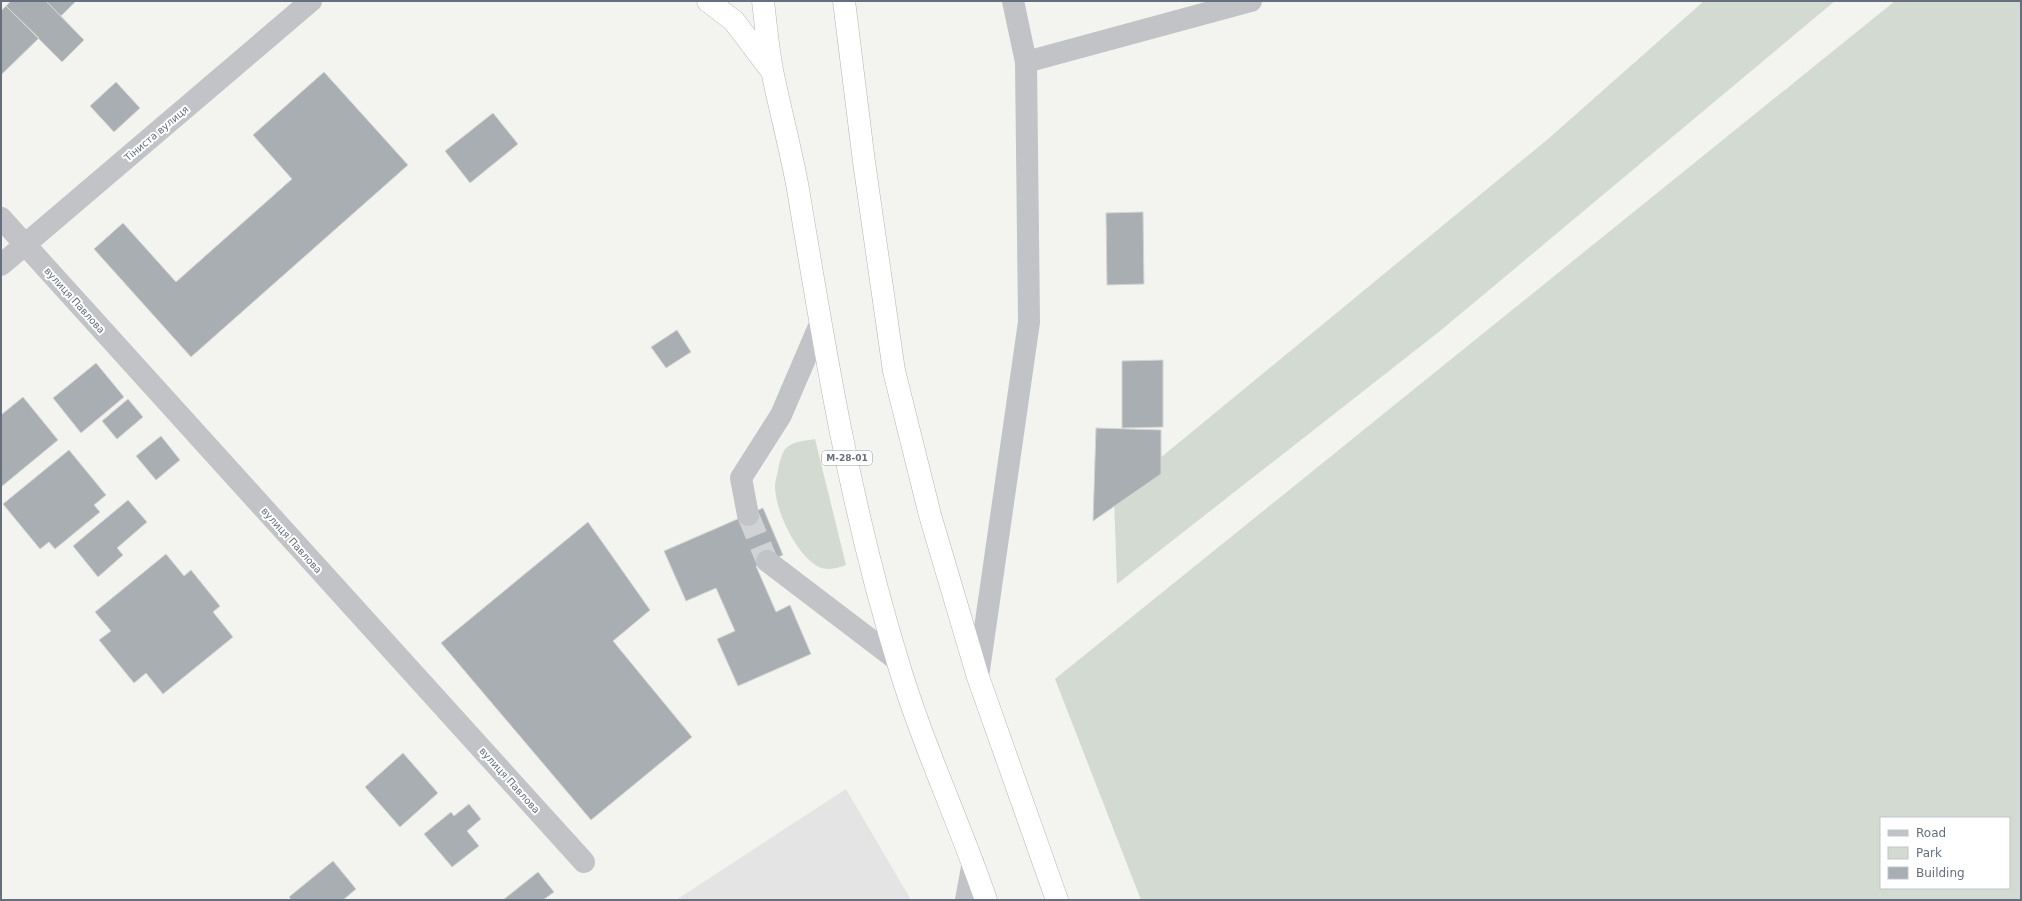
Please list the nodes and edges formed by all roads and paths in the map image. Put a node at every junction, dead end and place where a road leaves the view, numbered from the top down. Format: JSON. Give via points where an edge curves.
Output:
{"nodes":[{"id":1,"x":311,"y":1,"type":"edge"},
{"id":2,"x":708,"y":1,"type":"edge"},
{"id":3,"x":763,"y":1,"type":"edge"},
{"id":4,"x":844,"y":1,"type":"edge"},
{"id":5,"x":1013,"y":1,"type":"edge"},
{"id":6,"x":1251,"y":1,"type":"edge"},
{"id":7,"x":1026,"y":62,"type":"junction"},
{"id":8,"x":773,"y":73,"type":"junction"},
{"id":9,"x":1,"y":218,"type":"edge"},
{"id":10,"x":25,"y":245,"type":"junction"},
{"id":11,"x":1,"y":265,"type":"edge"},
{"id":12,"x":820,"y":324,"type":"junction"},
{"id":13,"x":748,"y":515,"type":"tunnel mouth"},
{"id":14,"x":767,"y":561,"type":"tunnel mouth"},
{"id":15,"x":897,"y":660,"type":"junction"},
{"id":16,"x":978,"y":677,"type":"junction"},
{"id":17,"x":584,"y":862,"type":"dead end"},
{"id":18,"x":973,"y":862,"type":"junction"},
{"id":19,"x":966,"y":900,"type":"edge"},
{"id":20,"x":986,"y":900,"type":"edge"},
{"id":21,"x":1057,"y":900,"type":"edge"}],
"edges":[{"from":1,"to":10,"type":"street","name":"Тіниста вулиця"},
{"from":2,"to":8,"type":"highway","via":[[734,21]]},
{"from":3,"to":8,"type":"highway","number":"М-28-01"},
{"from":4,"to":16,"type":"highway","via":[[894,371],[930,515]]},
{"from":5,"to":7,"type":"street"},
{"from":6,"to":7,"type":"street"},
{"from":7,"to":16,"type":"street","via":[[1029,322]]},
{"from":8,"to":12,"type":"highway","number":"М-28-01","via":[[794,169]]},
{"from":9,"to":10,"type":"street","name":"вулиця Павлова"},
{"from":10,"to":11,"type":"street","name":"Тіниста вулиця"},
{"from":10,"to":17,"type":"street","name":"вулиця Павлова"},
{"from":12,"to":13,"type":"street","via":[[781,415],[741,478]]},
{"from":12,"to":15,"type":"highway","number":"М-28-01","via":[[860,527]]},
{"from":14,"to":15,"type":"street"},
{"from":15,"to":18,"type":"highway","number":"М-28-01","via":[[925,743]]},
{"from":16,"to":21,"type":"highway"},
{"from":18,"to":19,"type":"street"},
{"from":18,"to":20,"type":"highway","number":"М-28-01"}]}
